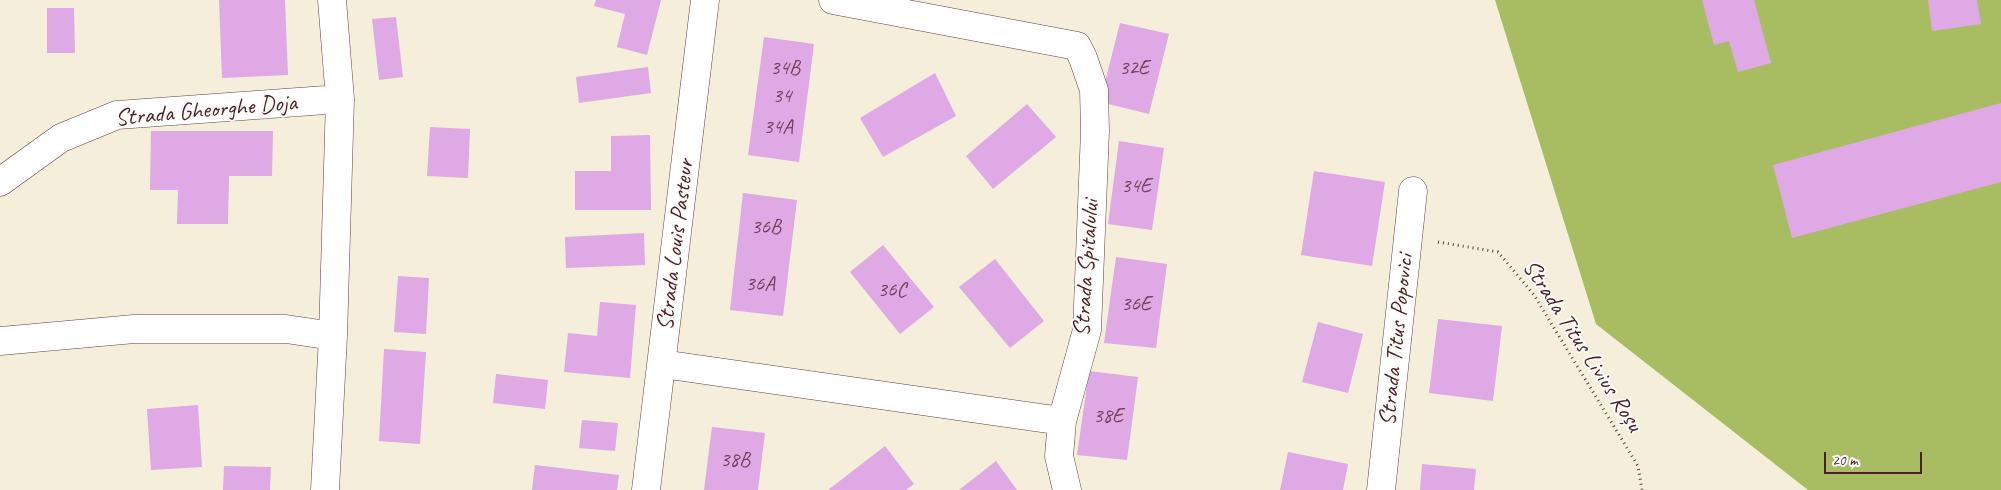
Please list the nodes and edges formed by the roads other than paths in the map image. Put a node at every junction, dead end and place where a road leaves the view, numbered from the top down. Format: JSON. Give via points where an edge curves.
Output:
{"nodes":[{"id":1,"x":332,"y":0,"type":"edge"},
{"id":2,"x":705,"y":0,"type":"edge"},
{"id":3,"x":833,"y":0,"type":"edge"},
{"id":4,"x":340,"y":98,"type":"junction"},
{"id":5,"x":0,"y":182,"type":"edge"},
{"id":6,"x":1413,"y":191,"type":"dead end"},
{"id":7,"x":334,"y":336,"type":"junction"},
{"id":8,"x":0,"y":340,"type":"edge"},
{"id":9,"x":662,"y":364,"type":"junction"},
{"id":10,"x":1062,"y":420,"type":"junction"},
{"id":11,"x":325,"y":490,"type":"edge"},
{"id":12,"x":646,"y":490,"type":"edge"},
{"id":13,"x":1067,"y":490,"type":"edge"},
{"id":14,"x":1381,"y":490,"type":"edge"}],
"edges":[{"from":1,"to":4,"type":"street"},
{"from":2,"to":9,"type":"street","name":"Strada Louis Pasteur"},
{"from":3,"to":10,"type":"street","name":"Strada Spitalului","via":[[1076,46],[1083,58],[1094,90],[1095,131],[1087,330]]},
{"from":4,"to":5,"type":"street","name":"Strada Gheorghe Doja","via":[[117,115],[61,138]]},
{"from":4,"to":7,"type":"street"},
{"from":6,"to":14,"type":"street","name":"Strada Titus Popovici"},
{"from":7,"to":8,"type":"street","via":[[286,329],[134,329]]},
{"from":7,"to":11,"type":"street"},
{"from":9,"to":10,"type":"street"},
{"from":9,"to":12,"type":"street","name":"Strada Louis Pasteur"},
{"from":10,"to":13,"type":"street","name":"Strada Spitalului","via":[[1059,456]]}]}
